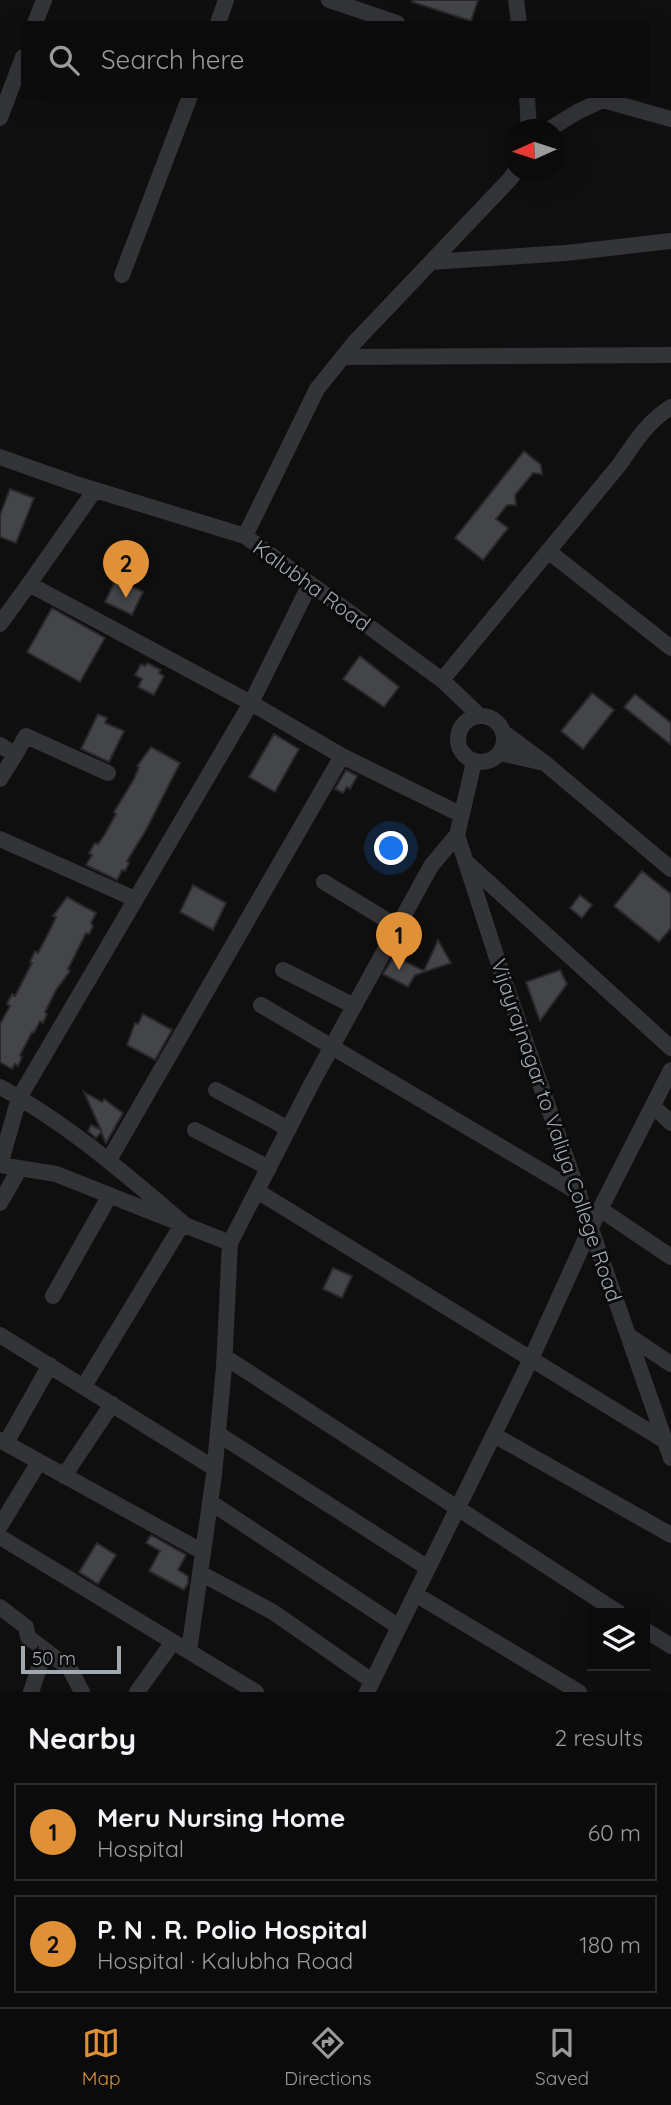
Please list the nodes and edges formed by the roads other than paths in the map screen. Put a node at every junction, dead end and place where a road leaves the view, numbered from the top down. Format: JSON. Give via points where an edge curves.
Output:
{"nodes":[{"id":1,"x":44,"y":0,"type":"edge"},
{"id":2,"x":226,"y":0,"type":"edge"},
{"id":3,"x":329,"y":0,"type":"edge"},
{"id":4,"x":516,"y":0,"type":"edge"},
{"id":5,"x":36,"y":21,"type":"edge"},
{"id":6,"x":219,"y":21,"type":"edge"},
{"id":7,"x":391,"y":21,"type":"edge"},
{"id":8,"x":519,"y":21,"type":"edge"},
{"id":9,"x":21,"y":62,"type":"edge"},
{"id":10,"x":189,"y":98,"type":"edge"},
{"id":11,"x":527,"y":98,"type":"edge"},
{"id":12,"x":598,"y":98,"type":"edge"},
{"id":13,"x":0,"y":117,"type":"edge"},
{"id":14,"x":528,"y":119,"type":"edge"},
{"id":15,"x":565,"y":119,"type":"edge"},
{"id":16,"x":671,"y":119,"type":"edge"},
{"id":17,"x":507,"y":182,"type":"edge"},
{"id":18,"x":671,"y":241,"type":"edge"},
{"id":19,"x":431,"y":262,"type":"junction"},
{"id":20,"x":122,"y":275,"type":"dead end"},
{"id":21,"x":671,"y":355,"type":"edge"},
{"id":22,"x":343,"y":357,"type":"junction"},
{"id":23,"x":671,"y":407,"type":"edge"},
{"id":24,"x":0,"y":457,"type":"edge"},
{"id":25,"x":95,"y":490,"type":"junction"},
{"id":26,"x":245,"y":536,"type":"junction"},
{"id":27,"x":548,"y":551,"type":"junction"},
{"id":28,"x":29,"y":584,"type":"junction"},
{"id":29,"x":310,"y":584,"type":"junction"},
{"id":30,"x":0,"y":624,"type":"edge"},
{"id":31,"x":671,"y":648,"type":"edge"},
{"id":32,"x":446,"y":684,"type":"junction"},
{"id":33,"x":251,"y":703,"type":"junction"},
{"id":34,"x":480,"y":716,"type":"junction"},
{"id":35,"x":463,"y":724,"type":"junction"},
{"id":36,"x":503,"y":732,"type":"junction"},
{"id":37,"x":0,"y":745,"type":"edge"},
{"id":38,"x":460,"y":750,"type":"junction"},
{"id":39,"x":500,"y":753,"type":"junction"},
{"id":40,"x":15,"y":755,"type":"junction"},
{"id":41,"x":342,"y":756,"type":"junction"},
{"id":42,"x":474,"y":762,"type":"junction"},
{"id":43,"x":546,"y":764,"type":"junction"},
{"id":44,"x":108,"y":773,"type":"dead end"},
{"id":45,"x":0,"y":779,"type":"edge"},
{"id":46,"x":461,"y":807,"type":"junction"},
{"id":47,"x":457,"y":835,"type":"junction"},
{"id":48,"x":0,"y":839,"type":"edge"},
{"id":49,"x":465,"y":861,"type":"junction"},
{"id":50,"x":671,"y":869,"type":"edge"},
{"id":51,"x":324,"y":882,"type":"dead end"},
{"id":52,"x":135,"y":900,"type":"junction"},
{"id":53,"x":398,"y":927,"type":"junction"},
{"id":54,"x":283,"y":970,"type":"dead end"},
{"id":55,"x":261,"y":1005,"type":"dead end"},
{"id":56,"x":354,"y":1006,"type":"junction"},
{"id":57,"x":332,"y":1048,"type":"junction"},
{"id":58,"x":671,"y":1048,"type":"edge"},
{"id":59,"x":671,"y":1070,"type":"edge"},
{"id":60,"x":0,"y":1087,"type":"edge"},
{"id":61,"x":216,"y":1090,"type":"dead end"},
{"id":62,"x":19,"y":1098,"type":"junction"},
{"id":63,"x":653,"y":1106,"type":"junction"},
{"id":64,"x":671,"y":1123,"type":"edge"},
{"id":65,"x":289,"y":1129,"type":"junction"},
{"id":66,"x":195,"y":1130,"type":"dead end"},
{"id":67,"x":109,"y":1160,"type":"junction"},
{"id":68,"x":0,"y":1166,"type":"edge"},
{"id":69,"x":20,"y":1168,"type":"junction"},
{"id":70,"x":269,"y":1168,"type":"junction"},
{"id":71,"x":257,"y":1191,"type":"junction"},
{"id":72,"x":579,"y":1193,"type":"junction"},
{"id":73,"x":110,"y":1195,"type":"junction"},
{"id":74,"x":0,"y":1203,"type":"edge"},
{"id":75,"x":600,"y":1209,"type":"junction"},
{"id":76,"x":183,"y":1223,"type":"junction"},
{"id":77,"x":591,"y":1227,"type":"junction"},
{"id":78,"x":230,"y":1243,"type":"junction"},
{"id":79,"x":671,"y":1257,"type":"edge"},
{"id":80,"x":53,"y":1296,"type":"dead end"},
{"id":81,"x":0,"y":1335,"type":"edge"},
{"id":82,"x":629,"y":1336,"type":"junction"},
{"id":83,"x":225,"y":1357,"type":"junction"},
{"id":84,"x":531,"y":1359,"type":"junction"},
{"id":85,"x":671,"y":1364,"type":"edge"},
{"id":86,"x":50,"y":1365,"type":"junction"},
{"id":87,"x":84,"y":1386,"type":"junction"},
{"id":88,"x":112,"y":1404,"type":"junction"},
{"id":89,"x":218,"y":1434,"type":"junction"},
{"id":90,"x":494,"y":1434,"type":"junction"},
{"id":91,"x":3,"y":1441,"type":"edge"},
{"id":92,"x":665,"y":1441,"type":"junction"},
{"id":93,"x":671,"y":1458,"type":"edge"},
{"id":94,"x":39,"y":1462,"type":"junction"},
{"id":95,"x":214,"y":1468,"type":"junction"},
{"id":96,"x":64,"y":1476,"type":"junction"},
{"id":97,"x":210,"y":1502,"type":"junction"},
{"id":98,"x":458,"y":1508,"type":"junction"},
{"id":99,"x":0,"y":1526,"type":"edge"},
{"id":100,"x":671,"y":1535,"type":"edge"},
{"id":101,"x":0,"y":1537,"type":"edge"},
{"id":102,"x":203,"y":1552,"type":"junction"},
{"id":103,"x":428,"y":1568,"type":"junction"},
{"id":104,"x":200,"y":1573,"type":"junction"},
{"id":105,"x":415,"y":1594,"type":"junction"},
{"id":106,"x":0,"y":1607,"type":"edge"},
{"id":107,"x":611,"y":1608,"type":"edge"},
{"id":108,"x":399,"y":1626,"type":"junction"},
{"id":109,"x":650,"y":1633,"type":"edge"},
{"id":110,"x":173,"y":1642,"type":"junction"},
{"id":111,"x":671,"y":1646,"type":"edge"},
{"id":112,"x":44,"y":1650,"type":"junction"},
{"id":113,"x":189,"y":1651,"type":"junction"},
{"id":114,"x":235,"y":1686,"type":"edge"},
{"id":115,"x":370,"y":1687,"type":"edge"},
{"id":116,"x":32,"y":1692,"type":"edge"},
{"id":117,"x":82,"y":1692,"type":"edge"},
{"id":118,"x":137,"y":1692,"type":"edge"},
{"id":119,"x":256,"y":1692,"type":"edge"},
{"id":120,"x":579,"y":1692,"type":"edge"}],
"edges":[{"from":1,"to":5,"type":"street"},
{"from":2,"to":6,"type":"street"},
{"from":3,"to":7,"type":"street"},
{"from":4,"to":8,"type":"street"},
{"from":9,"to":13,"type":"street"},
{"from":10,"to":20,"type":"street"},
{"from":11,"to":14,"type":"street"},
{"from":12,"to":15,"type":"street"},
{"from":12,"to":16,"type":"street"},
{"from":17,"to":19,"type":"street"},
{"from":18,"to":19,"type":"street"},
{"from":19,"to":22,"type":"street"},
{"from":21,"to":22,"type":"street"},
{"from":22,"to":26,"type":"street","via":[[317,390]]},
{"from":23,"to":27,"type":"street","via":[[645,429]]},
{"from":24,"to":25,"type":"street","name":"Kalubha Road"},
{"from":25,"to":26,"type":"street","name":"Kalubha Road"},
{"from":25,"to":28,"type":"street"},
{"from":26,"to":29,"type":"street","name":"Kalubha Road"},
{"from":27,"to":31,"type":"street"},
{"from":27,"to":32,"type":"street"},
{"from":28,"to":30,"type":"street"},
{"from":28,"to":33,"type":"street"},
{"from":29,"to":32,"type":"street","name":"Kalubha Road"},
{"from":29,"to":33,"type":"street"},
{"from":32,"to":34,"type":"street","name":"Kalubha Road"},
{"from":32,"to":35,"type":"street"},
{"from":33,"to":41,"type":"street"},
{"from":33,"to":52,"type":"street"},
{"from":34,"to":35,"type":"street"},
{"from":34,"to":36,"type":"street","via":[[494,720]]},
{"from":35,"to":38,"type":"street"},
{"from":36,"to":39,"type":"street"},
{"from":36,"to":43,"type":"street"},
{"from":37,"to":40,"type":"street"},
{"from":38,"to":42,"type":"street"},
{"from":38,"to":46,"type":"street","name":"Vijayrajnagar to Valiya College Road"},
{"from":39,"to":42,"type":"street","via":[[488,762]]},
{"from":39,"to":43,"type":"street"},
{"from":40,"to":44,"type":"street","via":[[26,736]]},
{"from":40,"to":45,"type":"street"},
{"from":41,"to":46,"type":"street"},
{"from":41,"to":67,"type":"street"},
{"from":42,"to":46,"type":"street","name":"Vijayrajnagar to Valiya College Road"},
{"from":43,"to":50,"type":"street"},
{"from":46,"to":47,"type":"street","name":"Vijayrajnagar to Valiya College Road"},
{"from":47,"to":49,"type":"street","name":"Vijayrajnagar to Valiya College Road"},
{"from":47,"to":53,"type":"street","via":[[431,866]]},
{"from":48,"to":52,"type":"street"},
{"from":49,"to":58,"type":"street"},
{"from":49,"to":72,"type":"street","name":"Vijayrajnagar to Valiya College Road"},
{"from":51,"to":53,"type":"street"},
{"from":52,"to":62,"type":"street"},
{"from":53,"to":56,"type":"street"},
{"from":54,"to":56,"type":"street"},
{"from":55,"to":57,"type":"street"},
{"from":56,"to":57,"type":"street"},
{"from":57,"to":65,"type":"street"},
{"from":57,"to":72,"type":"street"},
{"from":59,"to":63,"type":"street"},
{"from":60,"to":62,"type":"street"},
{"from":61,"to":65,"type":"street"},
{"from":62,"to":67,"type":"street"},
{"from":62,"to":68,"type":"street"},
{"from":63,"to":64,"type":"street"},
{"from":63,"to":75,"type":"street"},
{"from":65,"to":70,"type":"street"},
{"from":66,"to":70,"type":"street"},
{"from":67,"to":76,"type":"street"},
{"from":68,"to":69,"type":"street"},
{"from":69,"to":73,"type":"street","via":[[56,1174]]},
{"from":69,"to":74,"type":"street"},
{"from":70,"to":71,"type":"street"},
{"from":71,"to":78,"type":"street"},
{"from":71,"to":84,"type":"street"},
{"from":72,"to":77,"type":"street","name":"Vijayrajnagar to Valiya College Road"},
{"from":73,"to":76,"type":"street"},
{"from":73,"to":80,"type":"street"},
{"from":75,"to":77,"type":"street"},
{"from":75,"to":79,"type":"street"},
{"from":76,"to":78,"type":"street"},
{"from":76,"to":87,"type":"street"},
{"from":77,"to":82,"type":"street","name":"Vijayrajnagar to Valiya College Road"},
{"from":77,"to":84,"type":"street"},
{"from":78,"to":83,"type":"street"},
{"from":81,"to":86,"type":"street"},
{"from":82,"to":85,"type":"street"},
{"from":82,"to":92,"type":"street","name":"Vijayrajnagar to Valiya College Road"},
{"from":83,"to":89,"type":"street"},
{"from":83,"to":98,"type":"street"},
{"from":84,"to":90,"type":"street"},
{"from":84,"to":92,"type":"street"},
{"from":86,"to":87,"type":"street"},
{"from":86,"to":91,"type":"street"},
{"from":87,"to":88,"type":"street"},
{"from":88,"to":95,"type":"street"},
{"from":88,"to":96,"type":"street"},
{"from":89,"to":95,"type":"street"},
{"from":89,"to":103,"type":"street"},
{"from":90,"to":98,"type":"street"},
{"from":90,"to":100,"type":"street"},
{"from":91,"to":94,"type":"street"},
{"from":92,"to":93,"type":"street","name":"Vijayrajnagar to Valiya College Road"},
{"from":94,"to":96,"type":"street"},
{"from":94,"to":99,"type":"street"},
{"from":95,"to":97,"type":"street"},
{"from":96,"to":102,"type":"street"},
{"from":97,"to":102,"type":"street"},
{"from":97,"to":108,"type":"street"},
{"from":98,"to":103,"type":"street"},
{"from":98,"to":107,"type":"street"},
{"from":101,"to":110,"type":"street"},
{"from":102,"to":104,"type":"street"},
{"from":103,"to":105,"type":"street"},
{"from":104,"to":113,"type":"street"},
{"from":104,"to":115,"type":"street","via":[[273,1612]]},
{"from":105,"to":108,"type":"street"},
{"from":105,"to":120,"type":"street"},
{"from":106,"to":112,"type":"street"},
{"from":108,"to":115,"type":"street"},
{"from":109,"to":111,"type":"street"},
{"from":110,"to":113,"type":"street"},
{"from":110,"to":118,"type":"street"},
{"from":112,"to":116,"type":"street"},
{"from":112,"to":117,"type":"street","via":[[70,1670]]},
{"from":113,"to":114,"type":"street"},
{"from":114,"to":119,"type":"street"}]}
